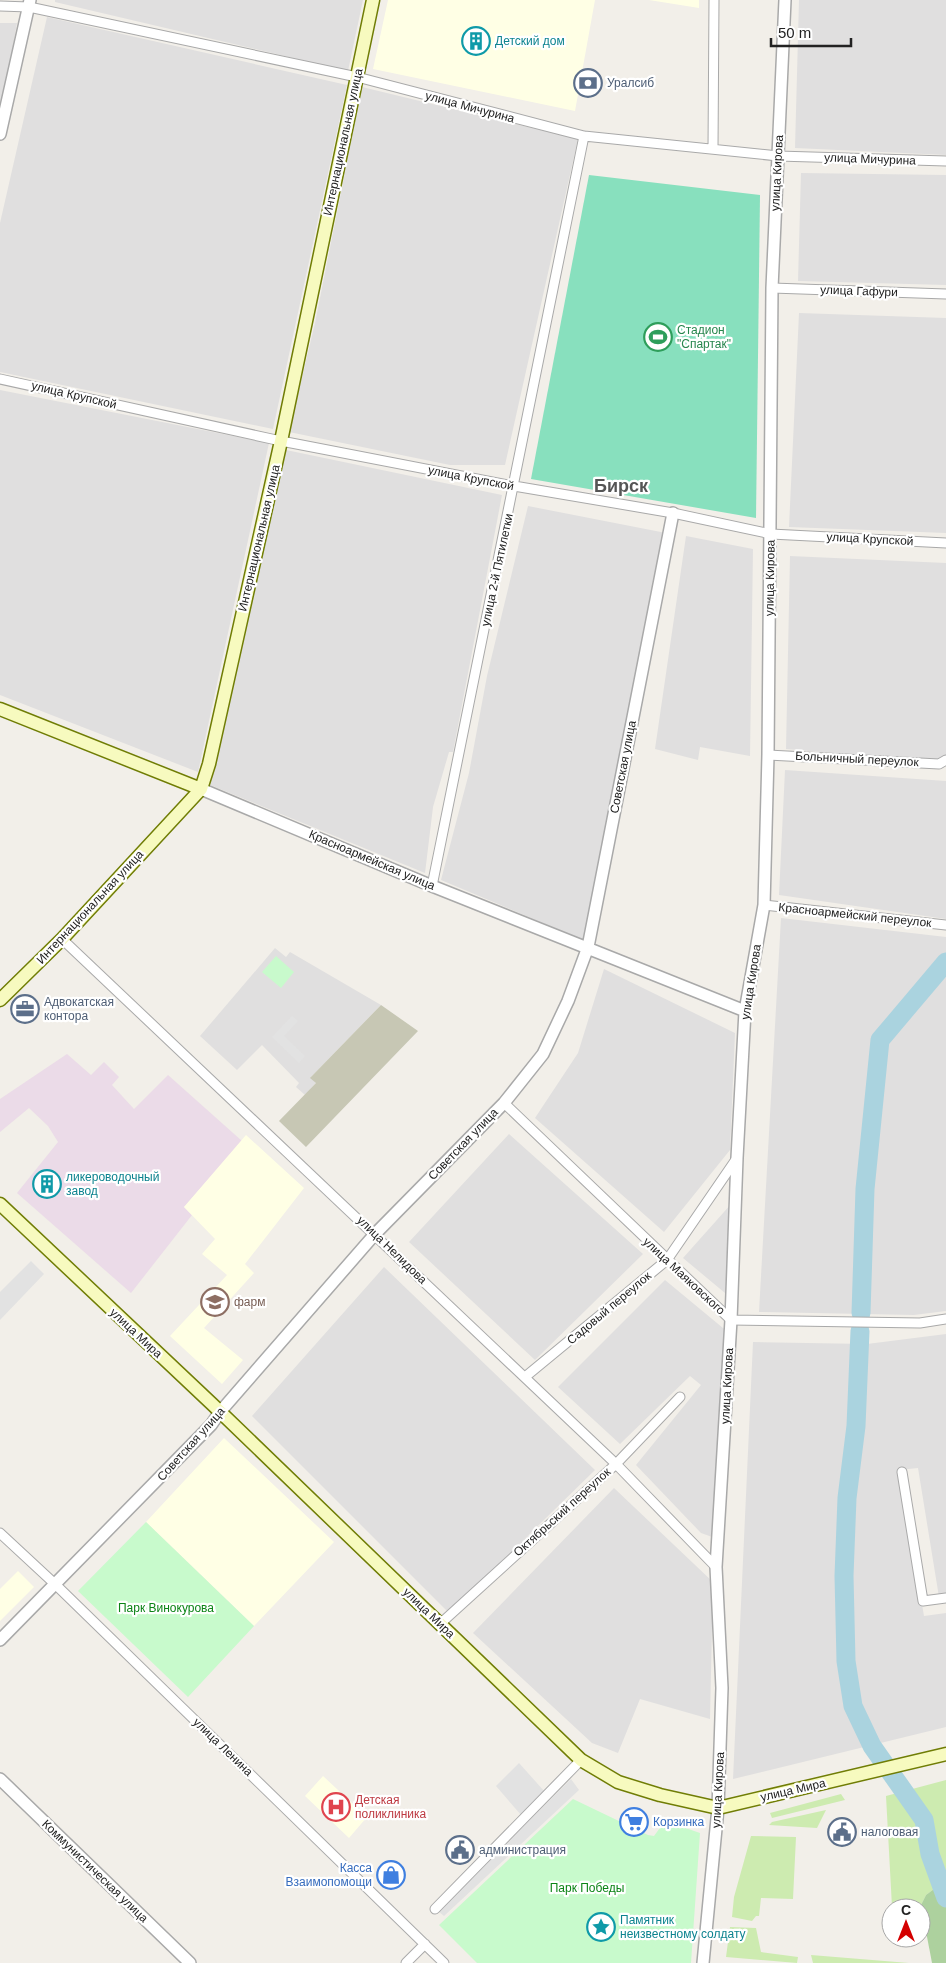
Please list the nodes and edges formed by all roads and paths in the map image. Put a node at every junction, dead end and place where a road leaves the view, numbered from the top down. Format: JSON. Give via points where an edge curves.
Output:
{"nodes":[{"id":1,"x":373,"y":0,"type":"edge"},
{"id":2,"x":714,"y":0,"type":"edge"},
{"id":3,"x":785,"y":0,"type":"edge"},
{"id":4,"x":30,"y":3,"type":"edge"},
{"id":5,"x":0,"y":6,"type":"edge"},
{"id":6,"x":357,"y":77,"type":"junction"},
{"id":7,"x":0,"y":134,"type":"edge"},
{"id":8,"x":584,"y":136,"type":"junction"},
{"id":9,"x":713,"y":149,"type":"junction"},
{"id":10,"x":778,"y":156,"type":"junction"},
{"id":11,"x":946,"y":162,"type":"edge"},
{"id":12,"x":772,"y":288,"type":"junction"},
{"id":13,"x":946,"y":294,"type":"edge"},
{"id":14,"x":0,"y":379,"type":"edge"},
{"id":15,"x":281,"y":441,"type":"junction"},
{"id":16,"x":514,"y":486,"type":"junction"},
{"id":17,"x":673,"y":513,"type":"junction"},
{"id":18,"x":771,"y":534,"type":"junction"},
{"id":19,"x":946,"y":544,"type":"edge"},
{"id":20,"x":0,"y":708,"type":"edge"},
{"id":21,"x":768,"y":755,"type":"junction"},
{"id":22,"x":946,"y":760,"type":"edge"},
{"id":23,"x":201,"y":789,"type":"junction"},
{"id":24,"x":432,"y":886,"type":"junction"},
{"id":25,"x":764,"y":905,"type":"junction"},
{"id":26,"x":946,"y":925,"type":"edge"},
{"id":27,"x":62,"y":939,"type":"junction"},
{"id":28,"x":588,"y":946,"type":"junction"},
{"id":29,"x":0,"y":1000,"type":"edge"},
{"id":30,"x":745,"y":1011,"type":"junction"},
{"id":31,"x":504,"y":1103,"type":"junction"},
{"id":32,"x":737,"y":1158,"type":"junction"},
{"id":33,"x":0,"y":1204,"type":"edge"},
{"id":34,"x":375,"y":1234,"type":"junction"},
{"id":35,"x":667,"y":1260,"type":"junction"},
{"id":36,"x":946,"y":1319,"type":"edge"},
{"id":37,"x":731,"y":1320,"type":"junction"},
{"id":38,"x":526,"y":1377,"type":"junction"},
{"id":39,"x":680,"y":1397,"type":"dead end"},
{"id":40,"x":220,"y":1412,"type":"junction"},
{"id":41,"x":616,"y":1464,"type":"junction"},
{"id":42,"x":902,"y":1472,"type":"dead end"},
{"id":43,"x":0,"y":1533,"type":"edge"},
{"id":44,"x":716,"y":1567,"type":"junction"},
{"id":45,"x":56,"y":1585,"type":"junction"},
{"id":46,"x":946,"y":1598,"type":"edge"},
{"id":47,"x":440,"y":1624,"type":"junction"},
{"id":48,"x":0,"y":1640,"type":"edge"},
{"id":49,"x":946,"y":1754,"type":"edge"},
{"id":50,"x":581,"y":1760,"type":"junction"},
{"id":51,"x":0,"y":1779,"type":"edge"},
{"id":52,"x":718,"y":1808,"type":"junction"},
{"id":53,"x":435,"y":1909,"type":"dead end"},
{"id":54,"x":425,"y":1944,"type":"junction"},
{"id":55,"x":190,"y":1963,"type":"edge"},
{"id":56,"x":406,"y":1963,"type":"edge"},
{"id":57,"x":444,"y":1963,"type":"edge"},
{"id":58,"x":702,"y":1963,"type":"edge"}],
"edges":[{"from":1,"to":6,"type":"main road","name":"Интернациональная улица"},
{"from":2,"to":9,"type":"street"},
{"from":3,"to":10,"type":"street","name":"улица Кирова"},
{"from":4,"to":5,"type":"street","name":"улица Мичурина"},
{"from":4,"to":6,"type":"street","name":"улица Мичурина"},
{"from":4,"to":7,"type":"street"},
{"from":6,"to":8,"type":"street","name":"улица Мичурина"},
{"from":6,"to":15,"type":"main road","name":"Интернациональная улица"},
{"from":8,"to":9,"type":"street","name":"улица Мичурина"},
{"from":8,"to":16,"type":"street","name":"улица 2-й Пятилетки"},
{"from":9,"to":10,"type":"street","name":"улица Мичурина"},
{"from":10,"to":11,"type":"street","name":"улица Мичурина"},
{"from":10,"to":12,"type":"street","name":"улица Кирова"},
{"from":12,"to":13,"type":"street","name":"улица Гафури"},
{"from":12,"to":18,"type":"street","name":"улица Кирова"},
{"from":14,"to":15,"type":"street","name":"улица Крупской"},
{"from":15,"to":16,"type":"street","name":"улица Крупской"},
{"from":15,"to":23,"type":"main road","name":"Интернациональная улица"},
{"from":16,"to":17,"type":"street","name":"улица Крупской"},
{"from":16,"to":24,"type":"street","name":"улица 2-й Пятилетки"},
{"from":17,"to":18,"type":"street","name":"улица Крупской"},
{"from":17,"to":28,"type":"street","name":"Советская улица"},
{"from":18,"to":19,"type":"street","name":"улица Крупской"},
{"from":18,"to":21,"type":"street","name":"улица Кирова"},
{"from":20,"to":23,"type":"main road","name":"Красноармейская улица"},
{"from":21,"to":22,"type":"street","name":"Больничный переулок","via":[[939,764]]},
{"from":21,"to":25,"type":"street","name":"улица Кирова"},
{"from":23,"to":24,"type":"street","name":"Красноармейская улица"},
{"from":23,"to":27,"type":"main road","name":"Интернациональная улица"},
{"from":24,"to":28,"type":"street","name":"Красноармейская улица"},
{"from":25,"to":26,"type":"street","name":"Красноармейский переулок"},
{"from":25,"to":30,"type":"street","name":"улица Кирова"},
{"from":27,"to":29,"type":"main road","name":"Интернациональная улица"},
{"from":27,"to":34,"type":"street","name":"улица Нелидова"},
{"from":28,"to":30,"type":"street","name":"Красноармейская улица"},
{"from":28,"to":31,"type":"street","name":"Советская улица","via":[[568,1001],[543,1054]]},
{"from":30,"to":32,"type":"street","name":"улица Кирова"},
{"from":31,"to":34,"type":"street","name":"Советская улица"},
{"from":31,"to":35,"type":"street","name":"улица Маяковского"},
{"from":32,"to":35,"type":"street","name":"Садовый переулок"},
{"from":32,"to":37,"type":"street","name":"улица Кирова"},
{"from":33,"to":40,"type":"main road","name":"улица Мира"},
{"from":34,"to":38,"type":"street","name":"улица Нелидова"},
{"from":34,"to":40,"type":"street","name":"Советская улица"},
{"from":35,"to":37,"type":"street","name":"улица Маяковского"},
{"from":35,"to":38,"type":"street","name":"Садовый переулок"},
{"from":36,"to":37,"type":"street","name":"улица Маяковского","via":[[920,1322]]},
{"from":37,"to":44,"type":"street","name":"улица Кирова"},
{"from":38,"to":41,"type":"street","name":"улица Нелидова"},
{"from":39,"to":41,"type":"street","name":"Октябрьский переулок"},
{"from":40,"to":45,"type":"street","name":"Советская улица"},
{"from":40,"to":47,"type":"main road","name":"улица Мира"},
{"from":41,"to":44,"type":"street","name":"улица Нелидова"},
{"from":41,"to":47,"type":"street","name":"Октябрьский переулок"},
{"from":42,"to":46,"type":"street","via":[[923,1601]]},
{"from":43,"to":45,"type":"street","name":"улица Ленина"},
{"from":44,"to":52,"type":"street","name":"улица Кирова","via":[[722,1688]]},
{"from":45,"to":48,"type":"street","name":"Советская улица"},
{"from":45,"to":54,"type":"street","name":"улица Ленина"},
{"from":47,"to":50,"type":"main road","name":"улица Мира"},
{"from":49,"to":52,"type":"main road","name":"улица Мира"},
{"from":50,"to":52,"type":"main road","name":"улица Мира","via":[[618,1782]]},
{"from":50,"to":53,"type":"street"},
{"from":51,"to":55,"type":"street","name":"Коммунистическая улица"},
{"from":52,"to":58,"type":"street","name":"улица Кирова"},
{"from":54,"to":56,"type":"street"},
{"from":54,"to":57,"type":"street","name":"улица Ленина"}]}
